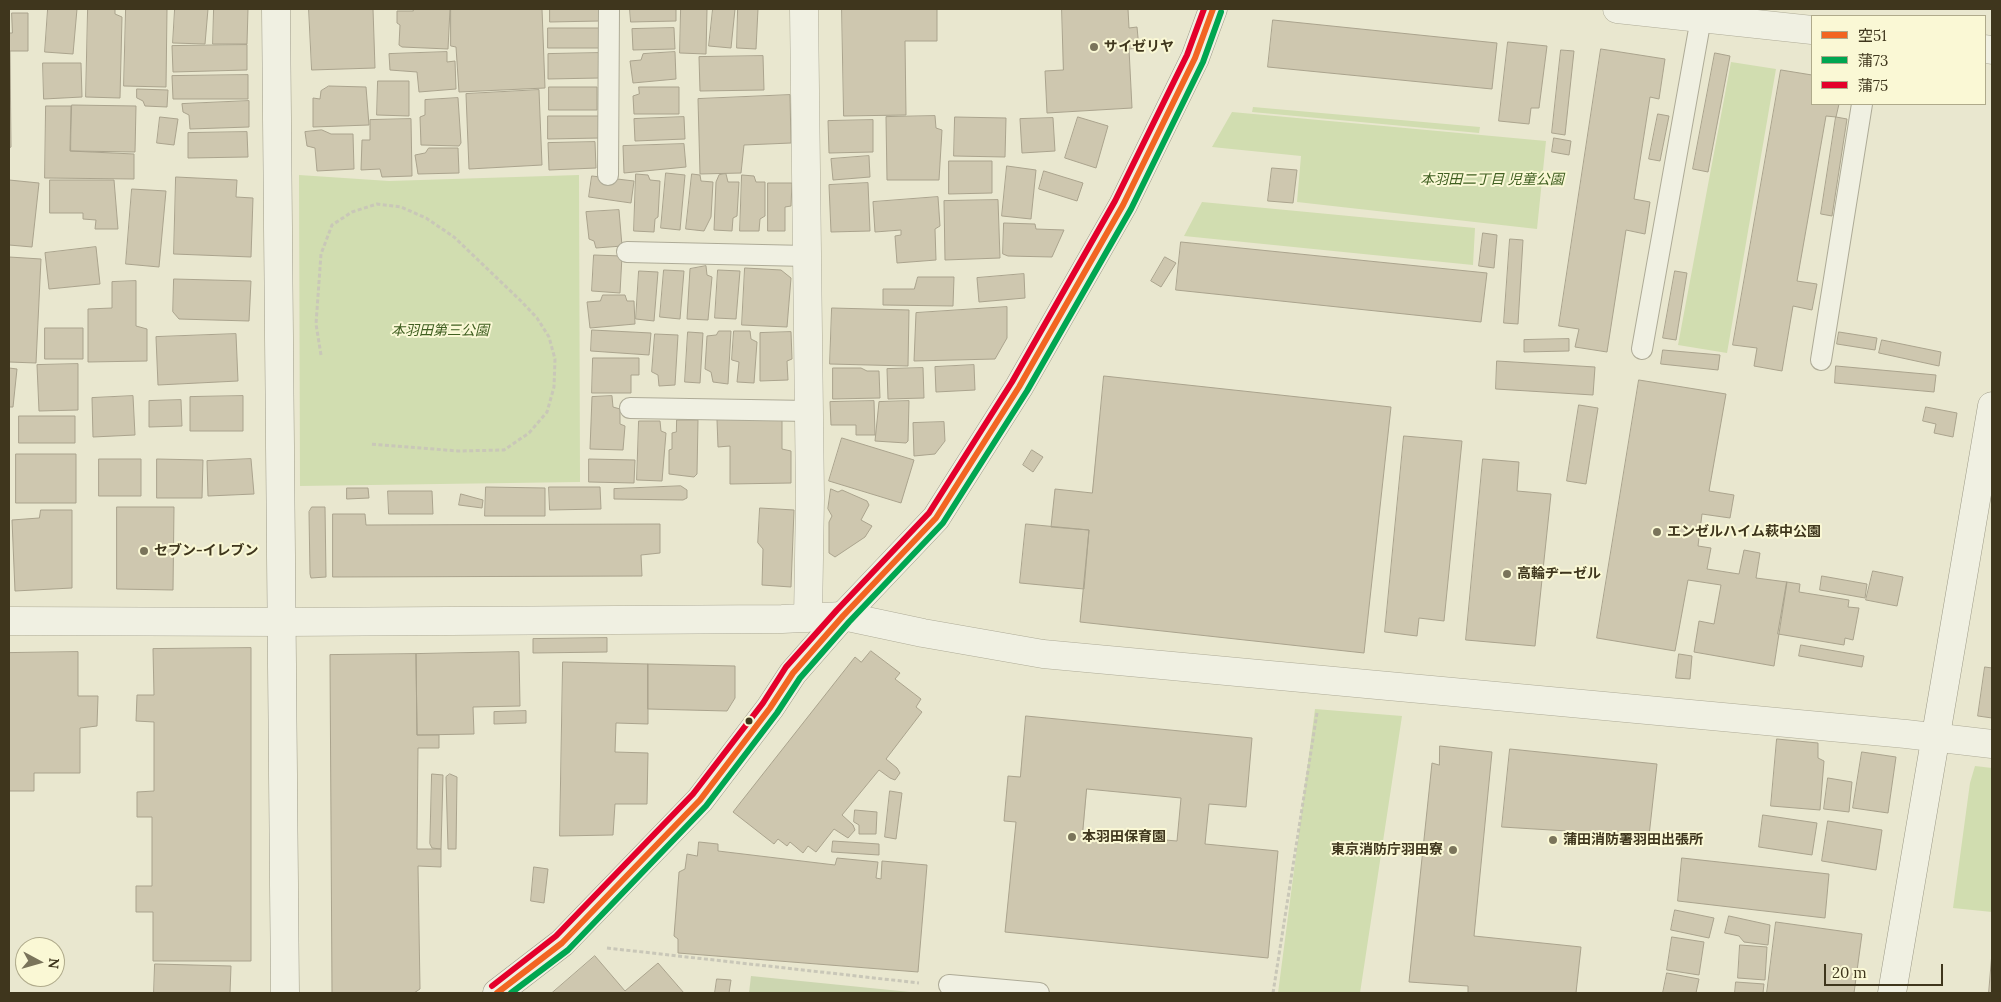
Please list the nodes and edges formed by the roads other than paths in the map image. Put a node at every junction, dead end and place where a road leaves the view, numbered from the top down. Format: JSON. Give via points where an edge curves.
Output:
{"nodes":[{"id":1,"x":276,"y":9,"type":"edge"},
{"id":2,"x":610,"y":9,"type":"edge"},
{"id":3,"x":804,"y":9,"type":"edge"},
{"id":4,"x":1213,"y":9,"type":"edge"},
{"id":5,"x":1617,"y":9,"type":"edge"},
{"id":6,"x":1701,"y":18,"type":"junction"},
{"id":7,"x":1811,"y":30,"type":"edge"},
{"id":8,"x":1862,"y":105,"type":"edge"},
{"id":9,"x":608,"y":176,"type":"dead end"},
{"id":10,"x":627,"y":252,"type":"dead end"},
{"id":11,"x":807,"y":256,"type":"junction"},
{"id":12,"x":1642,"y":348,"type":"dead end"},
{"id":13,"x":1821,"y":360,"type":"dead end"},
{"id":14,"x":1992,"y":406,"type":"edge"},
{"id":15,"x":630,"y":408,"type":"dead end"},
{"id":16,"x":809,"y":412,"type":"junction"},
{"id":17,"x":843,"y":616,"type":"junction"},
{"id":18,"x":808,"y":618,"type":"junction"},
{"id":19,"x":9,"y":621,"type":"edge"},
{"id":20,"x":282,"y":622,"type":"junction"},
{"id":21,"x":1936,"y":738,"type":"junction"},
{"id":22,"x":1992,"y":744,"type":"edge"},
{"id":23,"x":949,"y":986,"type":"dead end"},
{"id":24,"x":285,"y":993,"type":"edge"},
{"id":25,"x":497,"y":993,"type":"edge"},
{"id":26,"x":1039,"y":993,"type":"edge"},
{"id":27,"x":1892,"y":993,"type":"edge"}],
"edges":[{"from":1,"to":20,"type":"street"},
{"from":2,"to":9,"type":"lane"},
{"from":3,"to":11,"type":"street"},
{"from":4,"to":17,"type":"street","via":[[1194,58],[1123,205],[1020,387],[936,518]]},
{"from":5,"to":6,"type":"street"},
{"from":6,"to":7,"type":"street"},
{"from":6,"to":12,"type":"lane"},
{"from":8,"to":13,"type":"lane"},
{"from":10,"to":11,"type":"lane"},
{"from":11,"to":16,"type":"street"},
{"from":14,"to":21,"type":"street"},
{"from":15,"to":16,"type":"lane"},
{"from":16,"to":18,"type":"street"},
{"from":17,"to":18,"type":"street"},
{"from":17,"to":21,"type":"street","via":[[923,634],[1043,654]]},
{"from":17,"to":25,"type":"street","via":[[793,673],[700,800],[562,943]]},
{"from":18,"to":20,"type":"street"},
{"from":19,"to":20,"type":"street"},
{"from":20,"to":24,"type":"street"},
{"from":21,"to":22,"type":"street"},
{"from":21,"to":27,"type":"street"},
{"from":23,"to":26,"type":"lane"}]}
